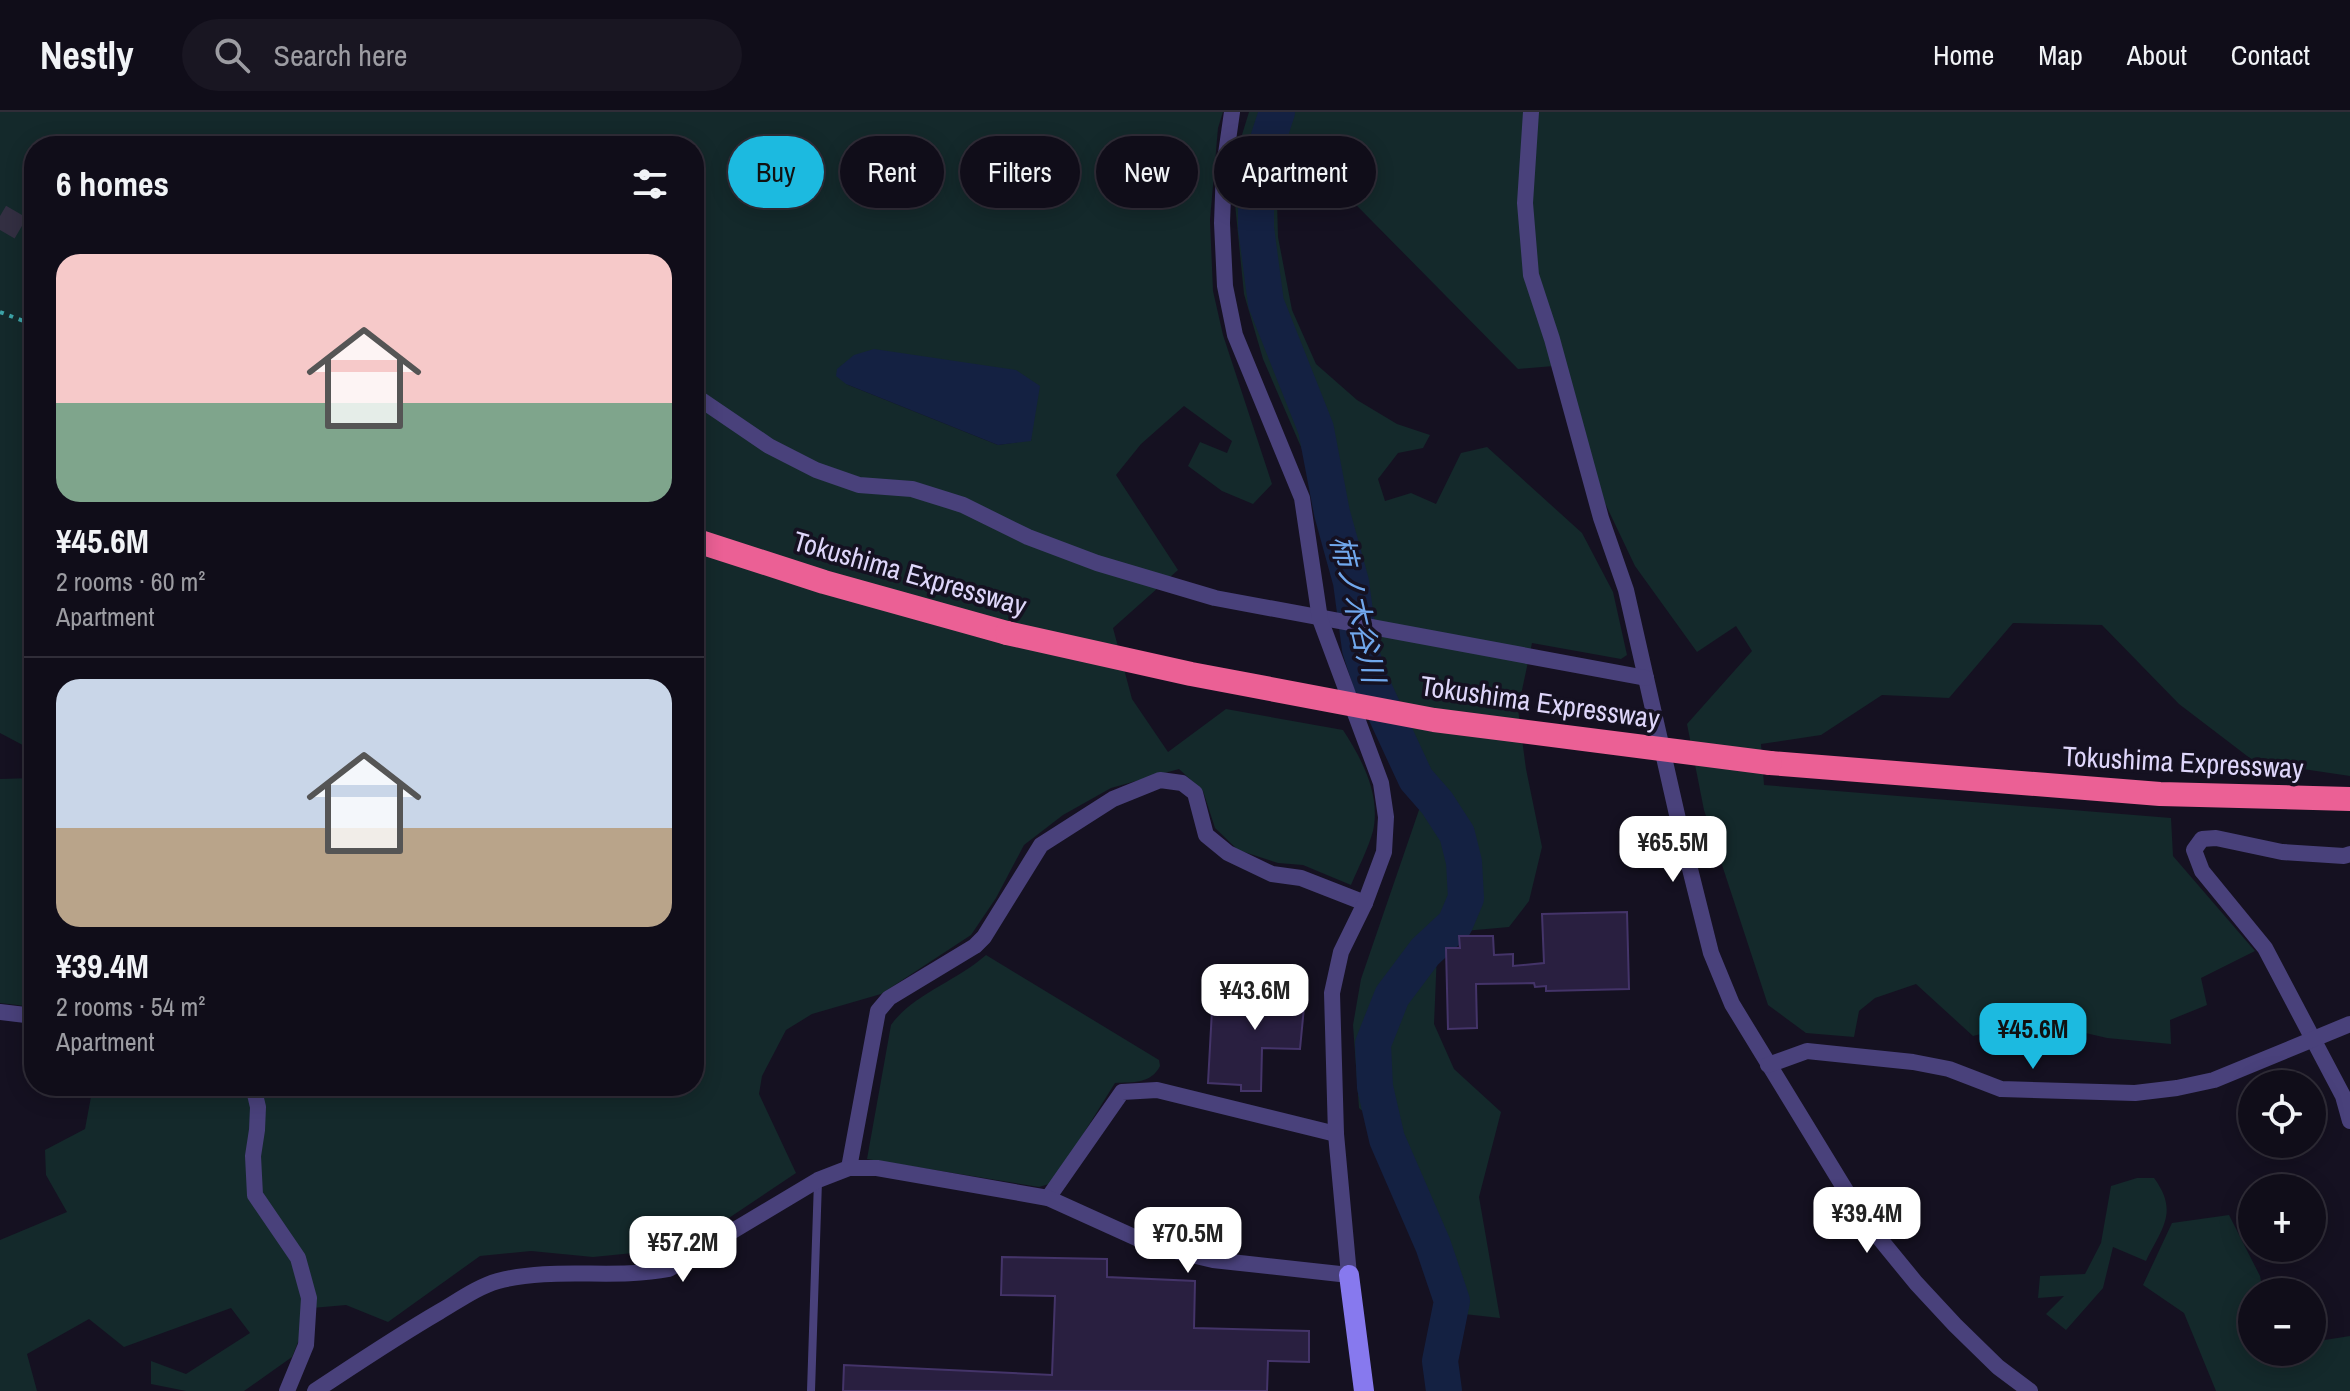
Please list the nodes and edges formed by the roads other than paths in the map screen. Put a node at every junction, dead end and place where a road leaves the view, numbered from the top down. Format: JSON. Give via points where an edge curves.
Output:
{"nodes":[{"id":1,"x":1232,"y":112,"type":"edge"},
{"id":2,"x":1531,"y":112,"type":"edge"},
{"id":3,"x":704,"y":402,"type":"edge"},
{"id":4,"x":704,"y":543,"type":"edge"},
{"id":5,"x":1320,"y":619,"type":"junction"},
{"id":6,"x":1646,"y":678,"type":"junction"},
{"id":7,"x":2350,"y":799,"type":"edge"},
{"id":8,"x":2350,"y":854,"type":"edge"},
{"id":9,"x":1365,"y":903,"type":"junction"},
{"id":10,"x":0,"y":1012,"type":"edge"},
{"id":11,"x":24,"y":1015,"type":"edge"},
{"id":12,"x":2350,"y":1024,"type":"edge"},
{"id":13,"x":2313,"y":1040,"type":"junction"},
{"id":14,"x":1768,"y":1065,"type":"junction"},
{"id":15,"x":255,"y":1096,"type":"edge"},
{"id":16,"x":2350,"y":1121,"type":"edge"},
{"id":17,"x":1336,"y":1134,"type":"junction"},
{"id":18,"x":849,"y":1168,"type":"junction"},
{"id":19,"x":818,"y":1180,"type":"junction"},
{"id":20,"x":1048,"y":1198,"type":"junction"},
{"id":21,"x":1349,"y":1275,"type":"junction"},
{"id":22,"x":287,"y":1391,"type":"edge"},
{"id":23,"x":315,"y":1391,"type":"edge"},
{"id":24,"x":811,"y":1391,"type":"edge"},
{"id":25,"x":1364,"y":1391,"type":"edge"},
{"id":26,"x":2030,"y":1391,"type":"edge"}],
"edges":[{"from":1,"to":5,"type":"street","via":[[1224,168],[1225,286],[1235,335],[1302,498]]},
{"from":2,"to":6,"type":"street","via":[[1525,203],[1531,275],[1626,590]]},
{"from":3,"to":5,"type":"street","via":[[816,470],[859,485],[912,489],[963,505],[1097,563],[1200,594]]},
{"from":4,"to":7,"type":"highway","name":"Tokushima Expressway","bridge":true,"via":[[1007,633],[1434,720],[1770,763],[2160,794]]},
{"from":5,"to":6,"type":"street"},
{"from":5,"to":9,"type":"street","via":[[1381,783],[1384,852]]},
{"from":6,"to":14,"type":"street","via":[[1711,953],[1732,1004]]},
{"from":8,"to":13,"type":"street","via":[[2282,852],[2216,838],[2202,839],[2194,850],[2202,871],[2265,948]]},
{"from":9,"to":17,"type":"street","via":[[1341,952],[1332,993]]},
{"from":9,"to":18,"type":"street","via":[[1301,878],[1272,874],[1228,853],[1206,835],[1195,793],[1182,783],[1160,780],[1113,799],[1041,845],[975,946],[889,998],[878,1011]]},
{"from":10,"to":11,"type":"street"},
{"from":12,"to":13,"type":"street"},
{"from":13,"to":14,"type":"street","via":[[2214,1080],[2135,1093],[2001,1089],[1949,1069],[1807,1051]]},
{"from":13,"to":16,"type":"street","via":[[2343,1096]]},
{"from":14,"to":26,"type":"street","via":[[1862,1217],[1955,1325]]},
{"from":15,"to":22,"type":"street","via":[[255,1195],[298,1258],[309,1298],[306,1345]]},
{"from":17,"to":20,"type":"street","via":[[1157,1090],[1122,1092]]},
{"from":17,"to":21,"type":"street"},
{"from":18,"to":19,"type":"street"},
{"from":18,"to":20,"type":"street","via":[[877,1168]]},
{"from":19,"to":23,"type":"street","via":[[669,1269],[533,1276],[473,1291]]},
{"from":19,"to":24,"type":"lane"},
{"from":20,"to":21,"type":"street","via":[[1154,1246],[1213,1260]]},
{"from":21,"to":25,"type":"street"}]}
